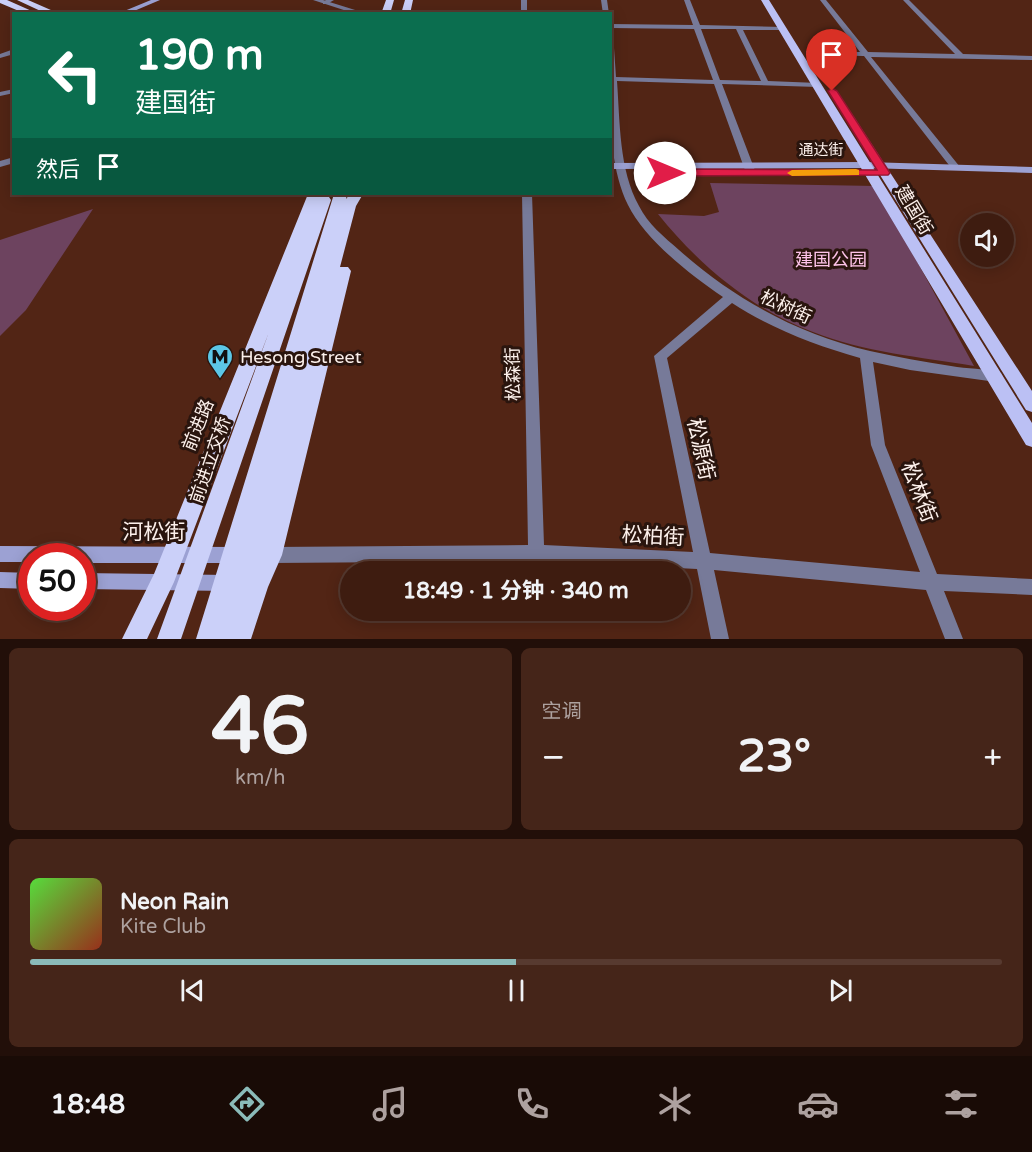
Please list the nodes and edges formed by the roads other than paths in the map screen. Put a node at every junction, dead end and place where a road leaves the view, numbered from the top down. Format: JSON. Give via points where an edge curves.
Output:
{"nodes":[{"id":1,"x":21,"y":0,"type":"edge"},
{"id":2,"x":158,"y":0,"type":"edge"},
{"id":3,"x":168,"y":0,"type":"edge"},
{"id":4,"x":316,"y":0,"type":"edge"},
{"id":5,"x":687,"y":0,"type":"edge"},
{"id":6,"x":765,"y":0,"type":"edge"},
{"id":7,"x":775,"y":0,"type":"edge"},
{"id":8,"x":823,"y":0,"type":"edge"},
{"id":9,"x":906,"y":0,"type":"edge"},
{"id":10,"x":4,"y":1,"type":"edge"},
{"id":11,"x":328,"y":1,"type":"edge"},
{"id":12,"x":29,"y":12,"type":"edge"},
{"id":13,"x":40,"y":12,"type":"edge"},
{"id":14,"x":51,"y":12,"type":"edge"},
{"id":15,"x":125,"y":12,"type":"edge"},
{"id":16,"x":136,"y":12,"type":"edge"},
{"id":17,"x":359,"y":12,"type":"edge"},
{"id":18,"x":612,"y":26,"type":"edge"},
{"id":19,"x":696,"y":27,"type":"junction"},
{"id":20,"x":738,"y":27,"type":"junction"},
{"id":21,"x":782,"y":28,"type":"junction"},
{"id":22,"x":809,"y":53,"type":"junction"},
{"id":23,"x":867,"y":54,"type":"junction"},
{"id":24,"x":962,"y":57,"type":"junction"},
{"id":25,"x":1032,"y":58,"type":"edge"},
{"id":26,"x":612,"y":64,"type":"edge"},
{"id":27,"x":614,"y":79,"type":"junction"},
{"id":28,"x":717,"y":82,"type":"junction"},
{"id":29,"x":766,"y":84,"type":"junction"},
{"id":30,"x":818,"y":85,"type":"junction"},
{"id":31,"x":954,"y":167,"type":"junction"},
{"id":32,"x":616,"y":169,"type":"edge"},
{"id":33,"x":750,"y":169,"type":"junction"},
{"id":34,"x":875,"y":169,"type":"junction"},
{"id":35,"x":1032,"y":170,"type":"edge"},
{"id":36,"x":1032,"y":176,"type":"edge"},
{"id":37,"x":315,"y":195,"type":"edge"},
{"id":38,"x":326,"y":195,"type":"edge"},
{"id":39,"x":350,"y":195,"type":"edge"},
{"id":40,"x":350,"y":195,"type":"edge"},
{"id":41,"x":350,"y":195,"type":"edge"},
{"id":42,"x":527,"y":195,"type":"edge"},
{"id":43,"x":730,"y":298,"type":"junction"},
{"id":44,"x":866,"y":355,"type":"junction"},
{"id":45,"x":996,"y":377,"type":"junction"},
{"id":46,"x":1032,"y":405,"type":"edge"},
{"id":47,"x":1032,"y":439,"type":"edge"},
{"id":48,"x":536,"y":553,"type":"junction"},
{"id":49,"x":0,"y":554,"type":"edge"},
{"id":50,"x":172,"y":555,"type":"junction"},
{"id":51,"x":271,"y":555,"type":"junction"},
{"id":52,"x":704,"y":561,"type":"junction"},
{"id":53,"x":0,"y":580,"type":"edge"},
{"id":54,"x":18,"y":581,"type":"edge"},
{"id":55,"x":96,"y":581,"type":"edge"},
{"id":56,"x":162,"y":582,"type":"junction"},
{"id":57,"x":932,"y":582,"type":"junction"},
{"id":58,"x":257,"y":584,"type":"junction"},
{"id":59,"x":1032,"y":587,"type":"edge"},
{"id":60,"x":134,"y":639,"type":"edge"},
{"id":61,"x":142,"y":639,"type":"edge"},
{"id":62,"x":169,"y":639,"type":"edge"},
{"id":63,"x":208,"y":639,"type":"edge"},
{"id":64,"x":220,"y":639,"type":"edge"},
{"id":65,"x":239,"y":639,"type":"edge"},
{"id":66,"x":720,"y":639,"type":"edge"},
{"id":67,"x":954,"y":639,"type":"edge"}],
"edges":[{"from":1,"to":14,"type":"highway"},
{"from":2,"to":15,"type":"main road"},
{"from":3,"to":16,"type":"main road"},
{"from":4,"to":11,"type":"street"},
{"from":5,"to":19,"type":"street"},
{"from":6,"to":21,"type":"main road","name":"建国街"},
{"from":7,"to":22,"type":"main road","name":"建国街"},
{"from":8,"to":23,"type":"street"},
{"from":9,"to":24,"type":"street"},
{"from":10,"to":12,"type":"highway"},
{"from":10,"to":13,"type":"highway"},
{"from":11,"to":17,"type":"street"},
{"from":18,"to":19,"type":"street"},
{"from":19,"to":20,"type":"street"},
{"from":19,"to":28,"type":"street"},
{"from":20,"to":21,"type":"street"},
{"from":20,"to":29,"type":"street"},
{"from":21,"to":30,"type":"main road","name":"建国街"},
{"from":22,"to":23,"type":"street"},
{"from":22,"to":34,"type":"main road","name":"建国街"},
{"from":23,"to":24,"type":"street"},
{"from":23,"to":31,"type":"street"},
{"from":24,"to":25,"type":"street"},
{"from":26,"to":27,"type":"street","name":"松树街"},
{"from":27,"to":28,"type":"street"},
{"from":27,"to":32,"type":"street","name":"松树街"},
{"from":28,"to":29,"type":"street"},
{"from":28,"to":33,"type":"street"},
{"from":29,"to":30,"type":"street"},
{"from":30,"to":34,"type":"main road","name":"建国街"},
{"from":31,"to":34,"type":"main road","name":"通达街"},
{"from":31,"to":35,"type":"main road","name":"通达街"},
{"from":32,"to":33,"type":"main road","name":"通达街"},
{"from":32,"to":43,"type":"street","name":"松树街","via":[[633,204],[656,236]]},
{"from":33,"to":34,"type":"main road","name":"通达街"},
{"from":34,"to":36,"type":"main road","name":"通达街"},
{"from":34,"to":45,"type":"main road","name":"建国街"},
{"from":34,"to":46,"type":"main road","name":"建国街"},
{"from":37,"to":50,"type":"highway","name":"前进路"},
{"from":38,"to":62,"type":"highway","name":"前进立交桥"},
{"from":39,"to":64,"type":"highway","via":[[264,517]]},
{"from":40,"to":51,"type":"highway","via":[[354,227]]},
{"from":41,"to":63,"type":"highway"},
{"from":42,"to":48,"type":"street","name":"松森街"},
{"from":43,"to":44,"type":"street","name":"松树街","via":[[806,337]]},
{"from":43,"to":52,"type":"street","name":"松源街","via":[[660,356]]},
{"from":44,"to":45,"type":"street","name":"松树街","via":[[948,372]]},
{"from":44,"to":57,"type":"street","name":"松林街","via":[[878,445]]},
{"from":45,"to":47,"type":"main road","name":"建国街"},
{"from":48,"to":51,"type":"street","name":"松柏街"},
{"from":48,"to":52,"type":"street","name":"松柏街"},
{"from":49,"to":50,"type":"main road","name":"河松街"},
{"from":50,"to":51,"type":"main road","name":"河松街"},
{"from":50,"to":56,"type":"highway","name":"前进路"},
{"from":51,"to":58,"type":"highway"},
{"from":52,"to":57,"type":"street","name":"松柏街"},
{"from":52,"to":66,"type":"street","name":"松源街"},
{"from":53,"to":54,"type":"main road"},
{"from":55,"to":56,"type":"main road"},
{"from":56,"to":58,"type":"main road"},
{"from":56,"to":60,"type":"highway","name":"前进路"},
{"from":56,"to":61,"type":"highway"},
{"from":57,"to":59,"type":"street","name":"松柏街"},
{"from":57,"to":67,"type":"street","name":"松林街"},
{"from":58,"to":65,"type":"highway"}]}
